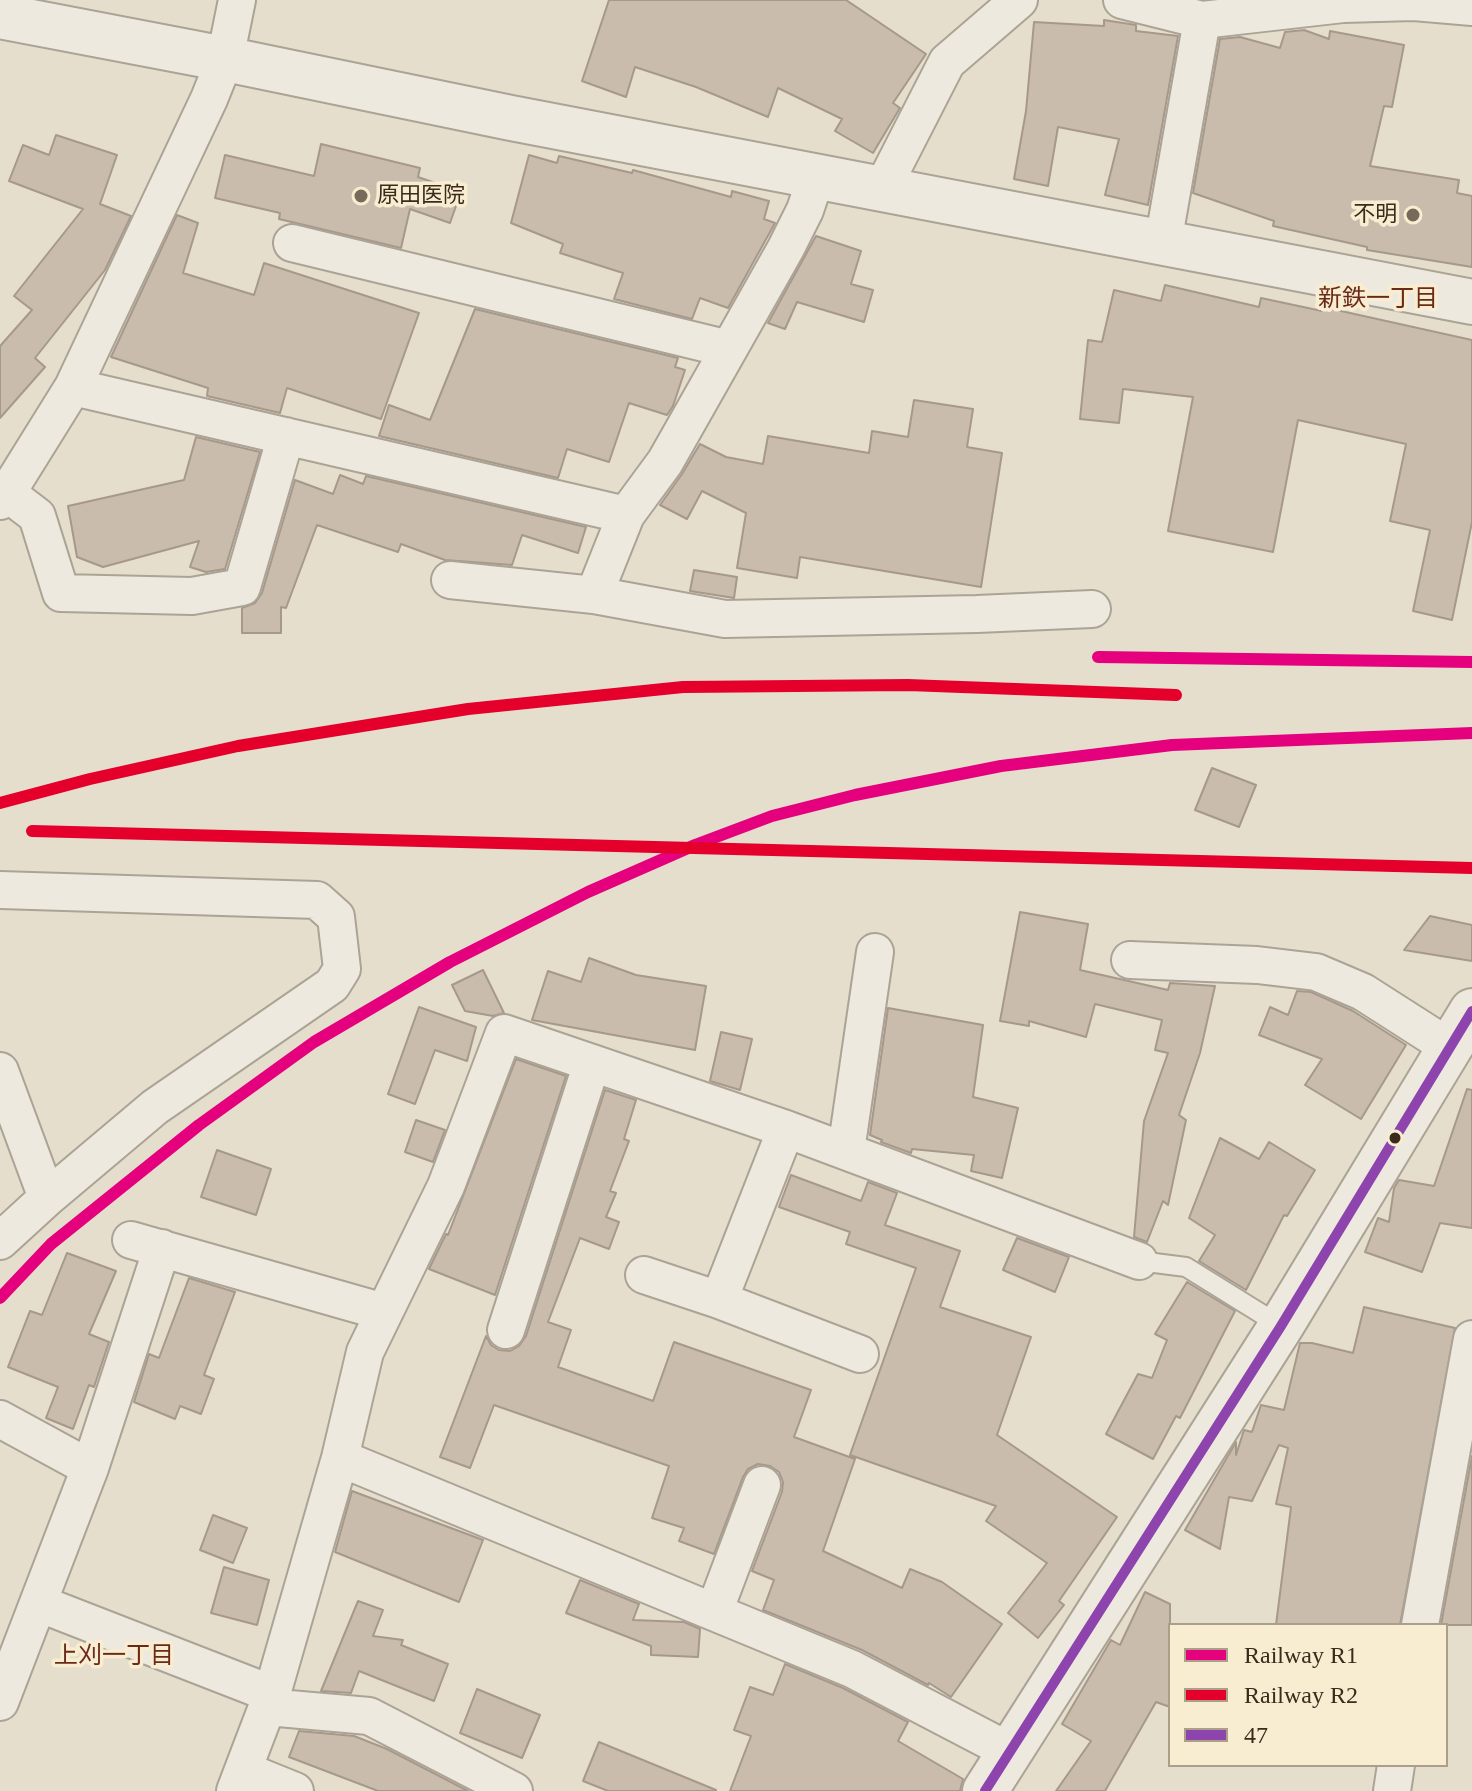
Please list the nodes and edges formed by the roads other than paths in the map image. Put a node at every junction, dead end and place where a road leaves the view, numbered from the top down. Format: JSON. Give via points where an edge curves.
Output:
{"nodes":[{"id":1,"x":237,"y":0,"type":"edge"},
{"id":2,"x":1019,"y":0,"type":"edge"},
{"id":3,"x":1122,"y":0,"type":"edge"},
{"id":4,"x":1472,"y":7,"type":"edge"},
{"id":5,"x":0,"y":16,"type":"edge"},
{"id":6,"x":1202,"y":20,"type":"junction"},
{"id":7,"x":225,"y":59,"type":"junction"},
{"id":8,"x":816,"y":177,"type":"junction"},
{"id":9,"x":882,"y":189,"type":"junction"},
{"id":10,"x":292,"y":243,"type":"dead end"},
{"id":11,"x":1163,"y":243,"type":"junction"},
{"id":12,"x":1472,"y":302,"type":"edge"},
{"id":13,"x":729,"y":349,"type":"junction"},
{"id":14,"x":73,"y":387,"type":"junction"},
{"id":15,"x":286,"y":436,"type":"junction"},
{"id":16,"x":4,"y":497,"type":"edge"},
{"id":17,"x":626,"y":515,"type":"junction"},
{"id":18,"x":450,"y":580,"type":"dead end"},
{"id":19,"x":594,"y":595,"type":"junction"},
{"id":20,"x":1092,"y":609,"type":"dead end"},
{"id":21,"x":0,"y":890,"type":"edge"},
{"id":22,"x":875,"y":952,"type":"dead end"},
{"id":23,"x":1130,"y":960,"type":"dead end"},
{"id":24,"x":1461,"y":1029,"type":"edge"},
{"id":25,"x":592,"y":1063,"type":"junction"},
{"id":26,"x":0,"y":1071,"type":"edge"},
{"id":27,"x":786,"y":1129,"type":"junction"},
{"id":28,"x":846,"y":1151,"type":"junction"},
{"id":29,"x":47,"y":1198,"type":"junction"},
{"id":30,"x":0,"y":1241,"type":"edge"},
{"id":31,"x":1139,"y":1261,"type":"joint"},
{"id":32,"x":644,"y":1275,"type":"dead end"},
{"id":33,"x":719,"y":1300,"type":"junction"},
{"id":34,"x":384,"y":1312,"type":"junction"},
{"id":35,"x":1281,"y":1326,"type":"junction"},
{"id":36,"x":506,"y":1330,"type":"dead end"},
{"id":37,"x":1472,"y":1339,"type":"edge"},
{"id":38,"x":860,"y":1354,"type":"dead end"},
{"id":39,"x":0,"y":1419,"type":"edge"},
{"id":40,"x":340,"y":1458,"type":"junction"},
{"id":41,"x":90,"y":1468,"type":"junction"},
{"id":42,"x":762,"y":1485,"type":"dead end"},
{"id":43,"x":38,"y":1603,"type":"junction"},
{"id":44,"x":714,"y":1612,"type":"junction"},
{"id":45,"x":1420,"y":1623,"type":"edge"},
{"id":46,"x":270,"y":1700,"type":"junction"},
{"id":47,"x":0,"y":1702,"type":"edge"},
{"id":48,"x":1009,"y":1751,"type":"junction"},
{"id":49,"x":1396,"y":1767,"type":"edge"},
{"id":50,"x":239,"y":1780,"type":"edge"},
{"id":51,"x":295,"y":1791,"type":"edge"},
{"id":52,"x":514,"y":1791,"type":"edge"},
{"id":53,"x":985,"y":1791,"type":"edge"},
{"id":54,"x":1392,"y":1791,"type":"edge"}],
"edges":[{"from":1,"to":7,"type":"street"},
{"from":2,"to":9,"type":"street","via":[[947,62]]},
{"from":3,"to":6,"type":"street"},
{"from":4,"to":6,"type":"street","via":[[1343,4]]},
{"from":5,"to":7,"type":"street"},
{"from":6,"to":11,"type":"street"},
{"from":7,"to":8,"type":"street"},
{"from":7,"to":14,"type":"street"},
{"from":8,"to":9,"type":"street"},
{"from":8,"to":13,"type":"street","via":[[786,248]]},
{"from":9,"to":11,"type":"street"},
{"from":10,"to":13,"type":"street"},
{"from":11,"to":12,"type":"street"},
{"from":13,"to":17,"type":"street","via":[[665,462]]},
{"from":14,"to":15,"type":"street"},
{"from":14,"to":16,"type":"street"},
{"from":15,"to":16,"type":"street","via":[[242,587],[192,596],[61,593],[37,516]]},
{"from":15,"to":17,"type":"street"},
{"from":17,"to":19,"type":"street"},
{"from":18,"to":19,"type":"street"},
{"from":19,"to":20,"type":"street","via":[[725,619]]},
{"from":21,"to":29,"type":"street","via":[[317,900],[336,917],[342,969],[332,985],[155,1107]]},
{"from":22,"to":28,"type":"street"},
{"from":23,"to":24,"type":"street","via":[[1316,972]]},
{"from":24,"to":35,"type":"street"},
{"from":25,"to":27,"type":"street"},
{"from":25,"to":34,"type":"street","via":[[504,1033],[446,1186]]},
{"from":25,"to":36,"type":"street"},
{"from":26,"to":29,"type":"street"},
{"from":27,"to":28,"type":"street"},
{"from":27,"to":33,"type":"street"},
{"from":28,"to":31,"type":"street"},
{"from":29,"to":30,"type":"street"},
{"from":31,"to":35,"type":"lane","via":[[1186,1267]]},
{"from":32,"to":33,"type":"street"},
{"from":33,"to":38,"type":"street"},
{"from":34,"to":40,"type":"street","via":[[365,1352]]},
{"from":34,"to":41,"type":"street","via":[[147,1244]]},
{"from":35,"to":48,"type":"street"},
{"from":37,"to":45,"type":"street"},
{"from":39,"to":41,"type":"street"},
{"from":40,"to":44,"type":"street"},
{"from":40,"to":46,"type":"street"},
{"from":41,"to":43,"type":"street"},
{"from":42,"to":44,"type":"street"},
{"from":43,"to":46,"type":"street"},
{"from":43,"to":47,"type":"street"},
{"from":44,"to":48,"type":"street","via":[[852,1669]]},
{"from":46,"to":50,"type":"street"},
{"from":46,"to":52,"type":"street","via":[[369,1716]]},
{"from":48,"to":53,"type":"street"},
{"from":49,"to":54,"type":"street"},
{"from":50,"to":51,"type":"street"}]}
